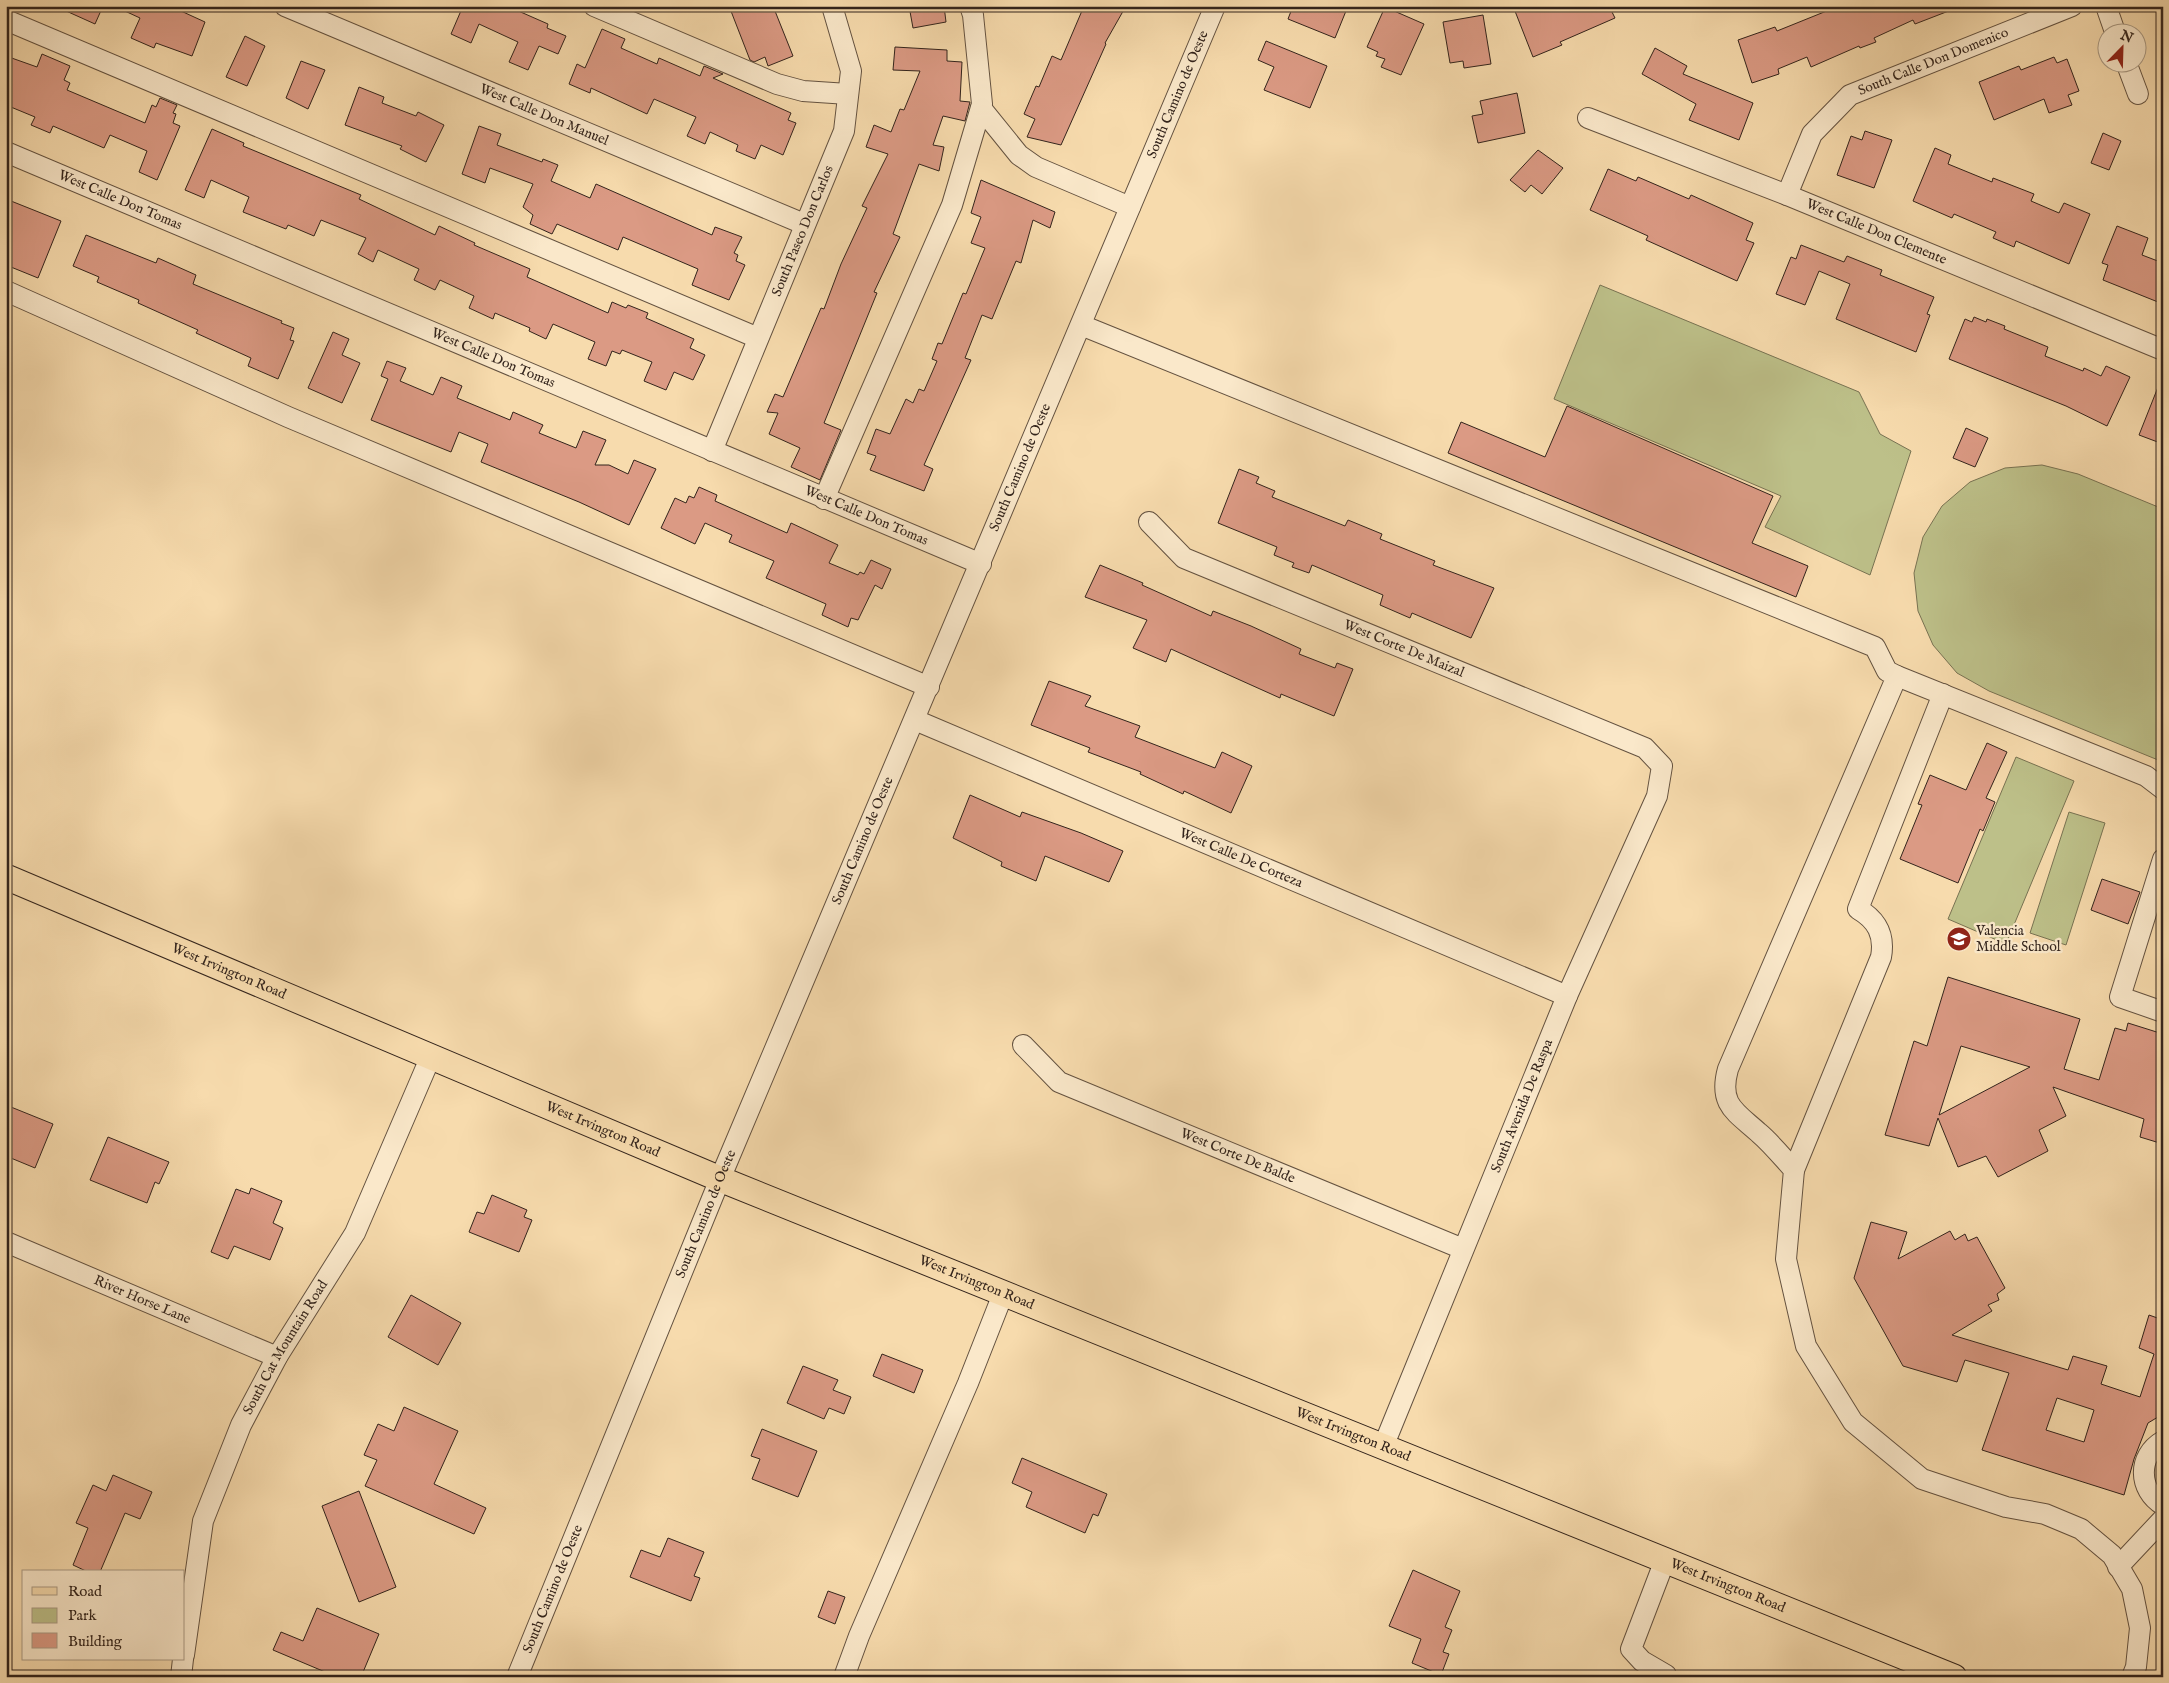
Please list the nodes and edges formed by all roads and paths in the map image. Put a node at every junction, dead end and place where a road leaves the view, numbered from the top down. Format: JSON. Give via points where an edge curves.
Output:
{"nodes":[{"id":1,"x":286,"y":6,"type":"edge"},
{"id":2,"x":594,"y":6,"type":"edge"},
{"id":3,"x":832,"y":6,"type":"edge"},
{"id":4,"x":970,"y":6,"type":"edge"},
{"id":5,"x":1214,"y":6,"type":"edge"},
{"id":6,"x":2072,"y":6,"type":"edge"},
{"id":7,"x":2106,"y":6,"type":"edge"},
{"id":8,"x":6,"y":20,"type":"edge"},
{"id":9,"x":2112,"y":22,"type":"edge"},
{"id":10,"x":2130,"y":72,"type":"edge"},
{"id":11,"x":848,"y":94,"type":"junction"},
{"id":12,"x":2138,"y":94,"type":"dead end"},
{"id":13,"x":981,"y":108,"type":"junction"},
{"id":14,"x":1588,"y":118,"type":"dead end"},
{"id":15,"x":6,"y":152,"type":"edge"},
{"id":16,"x":1787,"y":195,"type":"junction"},
{"id":17,"x":1130,"y":207,"type":"junction"},
{"id":18,"x":804,"y":224,"type":"junction"},
{"id":19,"x":6,"y":291,"type":"edge"},
{"id":20,"x":1081,"y":324,"type":"junction"},
{"id":21,"x":758,"y":338,"type":"junction"},
{"id":22,"x":2163,"y":350,"type":"edge"},
{"id":23,"x":712,"y":451,"type":"junction"},
{"id":24,"x":824,"y":499,"type":"junction"},
{"id":25,"x":1149,"y":522,"type":"dead end"},
{"id":26,"x":980,"y":564,"type":"junction"},
{"id":27,"x":1897,"y":676,"type":"junction"},
{"id":28,"x":929,"y":687,"type":"junction"},
{"id":29,"x":1943,"y":694,"type":"junction"},
{"id":30,"x":914,"y":720,"type":"junction"},
{"id":31,"x":1662,"y":766,"type":"joint"},
{"id":32,"x":2163,"y":789,"type":"edge"},
{"id":33,"x":2163,"y":859,"type":"edge"},
{"id":34,"x":6,"y":877,"type":"edge"},
{"id":35,"x":1567,"y":996,"type":"junction"},
{"id":36,"x":2163,"y":1012,"type":"edge"},
{"id":37,"x":1023,"y":1045,"type":"dead end"},
{"id":38,"x":431,"y":1056,"type":"junction"},
{"id":39,"x":1794,"y":1170,"type":"junction"},
{"id":40,"x":720,"y":1179,"type":"junction"},
{"id":41,"x":6,"y":1242,"type":"edge"},
{"id":42,"x":1463,"y":1249,"type":"junction"},
{"id":43,"x":1003,"y":1294,"type":"junction"},
{"id":44,"x":277,"y":1357,"type":"junction"},
{"id":45,"x":2163,"y":1442,"type":"edge"},
{"id":46,"x":1383,"y":1447,"type":"junction"},
{"id":47,"x":2163,"y":1506,"type":"edge"},
{"id":48,"x":2163,"y":1519,"type":"edge"},
{"id":49,"x":1665,"y":1560,"type":"junction"},
{"id":50,"x":2118,"y":1567,"type":"junction"},
{"id":51,"x":185,"y":1648,"type":"edge"},
{"id":52,"x":183,"y":1660,"type":"edge"},
{"id":53,"x":1666,"y":1675,"type":"dead end"},
{"id":54,"x":181,"y":1677,"type":"edge"},
{"id":55,"x":517,"y":1677,"type":"edge"},
{"id":56,"x":844,"y":1677,"type":"edge"},
{"id":57,"x":1954,"y":1677,"type":"edge"},
{"id":58,"x":2132,"y":1677,"type":"edge"}],
"edges":[{"from":1,"to":18,"type":"street","name":"West Calle Don Manuel"},
{"from":2,"to":11,"type":"street","via":[[777,84],[803,91]]},
{"from":3,"to":11,"type":"street","name":"South Paseo Don Carlos","via":[[851,71]]},
{"from":4,"to":13,"type":"street"},
{"from":5,"to":17,"type":"street","name":"South Camino de Oeste"},
{"from":6,"to":16,"type":"street","name":"South Calle Don Domenico","via":[[1850,95],[1812,134]]},
{"from":7,"to":9,"type":"street"},
{"from":8,"to":21,"type":"street"},
{"from":10,"to":12,"type":"street"},
{"from":11,"to":18,"type":"street","name":"South Paseo Don Carlos","via":[[844,131]]},
{"from":13,"to":17,"type":"street","via":[[1019,155],[1036,167]]},
{"from":13,"to":24,"type":"street","via":[[952,204]]},
{"from":14,"to":16,"type":"street","name":"West Calle Don Clemente"},
{"from":15,"to":23,"type":"street","name":"West Calle Don Tomas"},
{"from":16,"to":22,"type":"street","name":"West Calle Don Clemente"},
{"from":17,"to":20,"type":"street","name":"South Camino de Oeste"},
{"from":18,"to":21,"type":"street","name":"South Paseo Don Carlos"},
{"from":19,"to":28,"type":"street","via":[[288,417]]},
{"from":20,"to":26,"type":"street","name":"South Camino de Oeste"},
{"from":20,"to":27,"type":"street","via":[[1875,647],[1886,672]]},
{"from":21,"to":23,"type":"street","name":"South Paseo Don Carlos"},
{"from":23,"to":24,"type":"street","name":"West Calle Don Tomas"},
{"from":24,"to":26,"type":"street","name":"West Calle Don Tomas"},
{"from":25,"to":31,"type":"street","name":"West Corte De Maizal","via":[[1184,558],[1645,748]]},
{"from":26,"to":28,"type":"street","name":"South Camino de Oeste"},
{"from":27,"to":29,"type":"street"},
{"from":27,"to":39,"type":"street","via":[[1724,1081],[1729,1106],[1760,1133]]},
{"from":28,"to":30,"type":"street","name":"South Camino de Oeste"},
{"from":29,"to":32,"type":"street","via":[[2146,776]]},
{"from":29,"to":39,"type":"street","via":[[1858,909],[1868,915],[1879,929],[1883,946],[1881,957]]},
{"from":30,"to":35,"type":"street","name":"West Calle De Corteza"},
{"from":30,"to":40,"type":"street","name":"South Camino de Oeste"},
{"from":31,"to":35,"type":"street","name":"South Avenida De Raspa","via":[[1657,796]]},
{"from":33,"to":36,"type":"street","via":[[2120,996]]},
{"from":34,"to":38,"type":"main road","name":"West Irvington Road"},
{"from":35,"to":42,"type":"street","name":"South Avenida De Raspa"},
{"from":37,"to":42,"type":"street","name":"West Corte De Balde","via":[[1059,1082]]},
{"from":38,"to":40,"type":"main road","name":"West Irvington Road"},
{"from":38,"to":44,"type":"street","name":"South Cat Mountain Road","via":[[354,1233]]},
{"from":39,"to":50,"type":"street","via":[[1786,1259],[1806,1346],[1854,1422],[1922,1479],[2006,1507],[2045,1514],[2082,1529],[2112,1555]]},
{"from":40,"to":43,"type":"main road","name":"West Irvington Road"},
{"from":40,"to":55,"type":"street","name":"South Camino de Oeste"},
{"from":41,"to":44,"type":"street","name":"River Horse Lane"},
{"from":42,"to":46,"type":"street","name":"South Avenida De Raspa"},
{"from":43,"to":46,"type":"main road","name":"West Irvington Road"},
{"from":43,"to":56,"type":"street"},
{"from":44,"to":51,"type":"street","name":"South Cat Mountain Road","via":[[241,1425],[203,1521]]},
{"from":45,"to":47,"type":"street","via":[[2151,1450],[2143,1474],[2145,1486]]},
{"from":46,"to":49,"type":"main road","name":"West Irvington Road"},
{"from":48,"to":50,"type":"street"},
{"from":49,"to":53,"type":"street","via":[[1631,1649],[1642,1661]]},
{"from":49,"to":57,"type":"main road","name":"West Irvington Road"},
{"from":50,"to":58,"type":"street","via":[[2132,1589],[2140,1628]]},
{"from":52,"to":54,"type":"street"}]}
